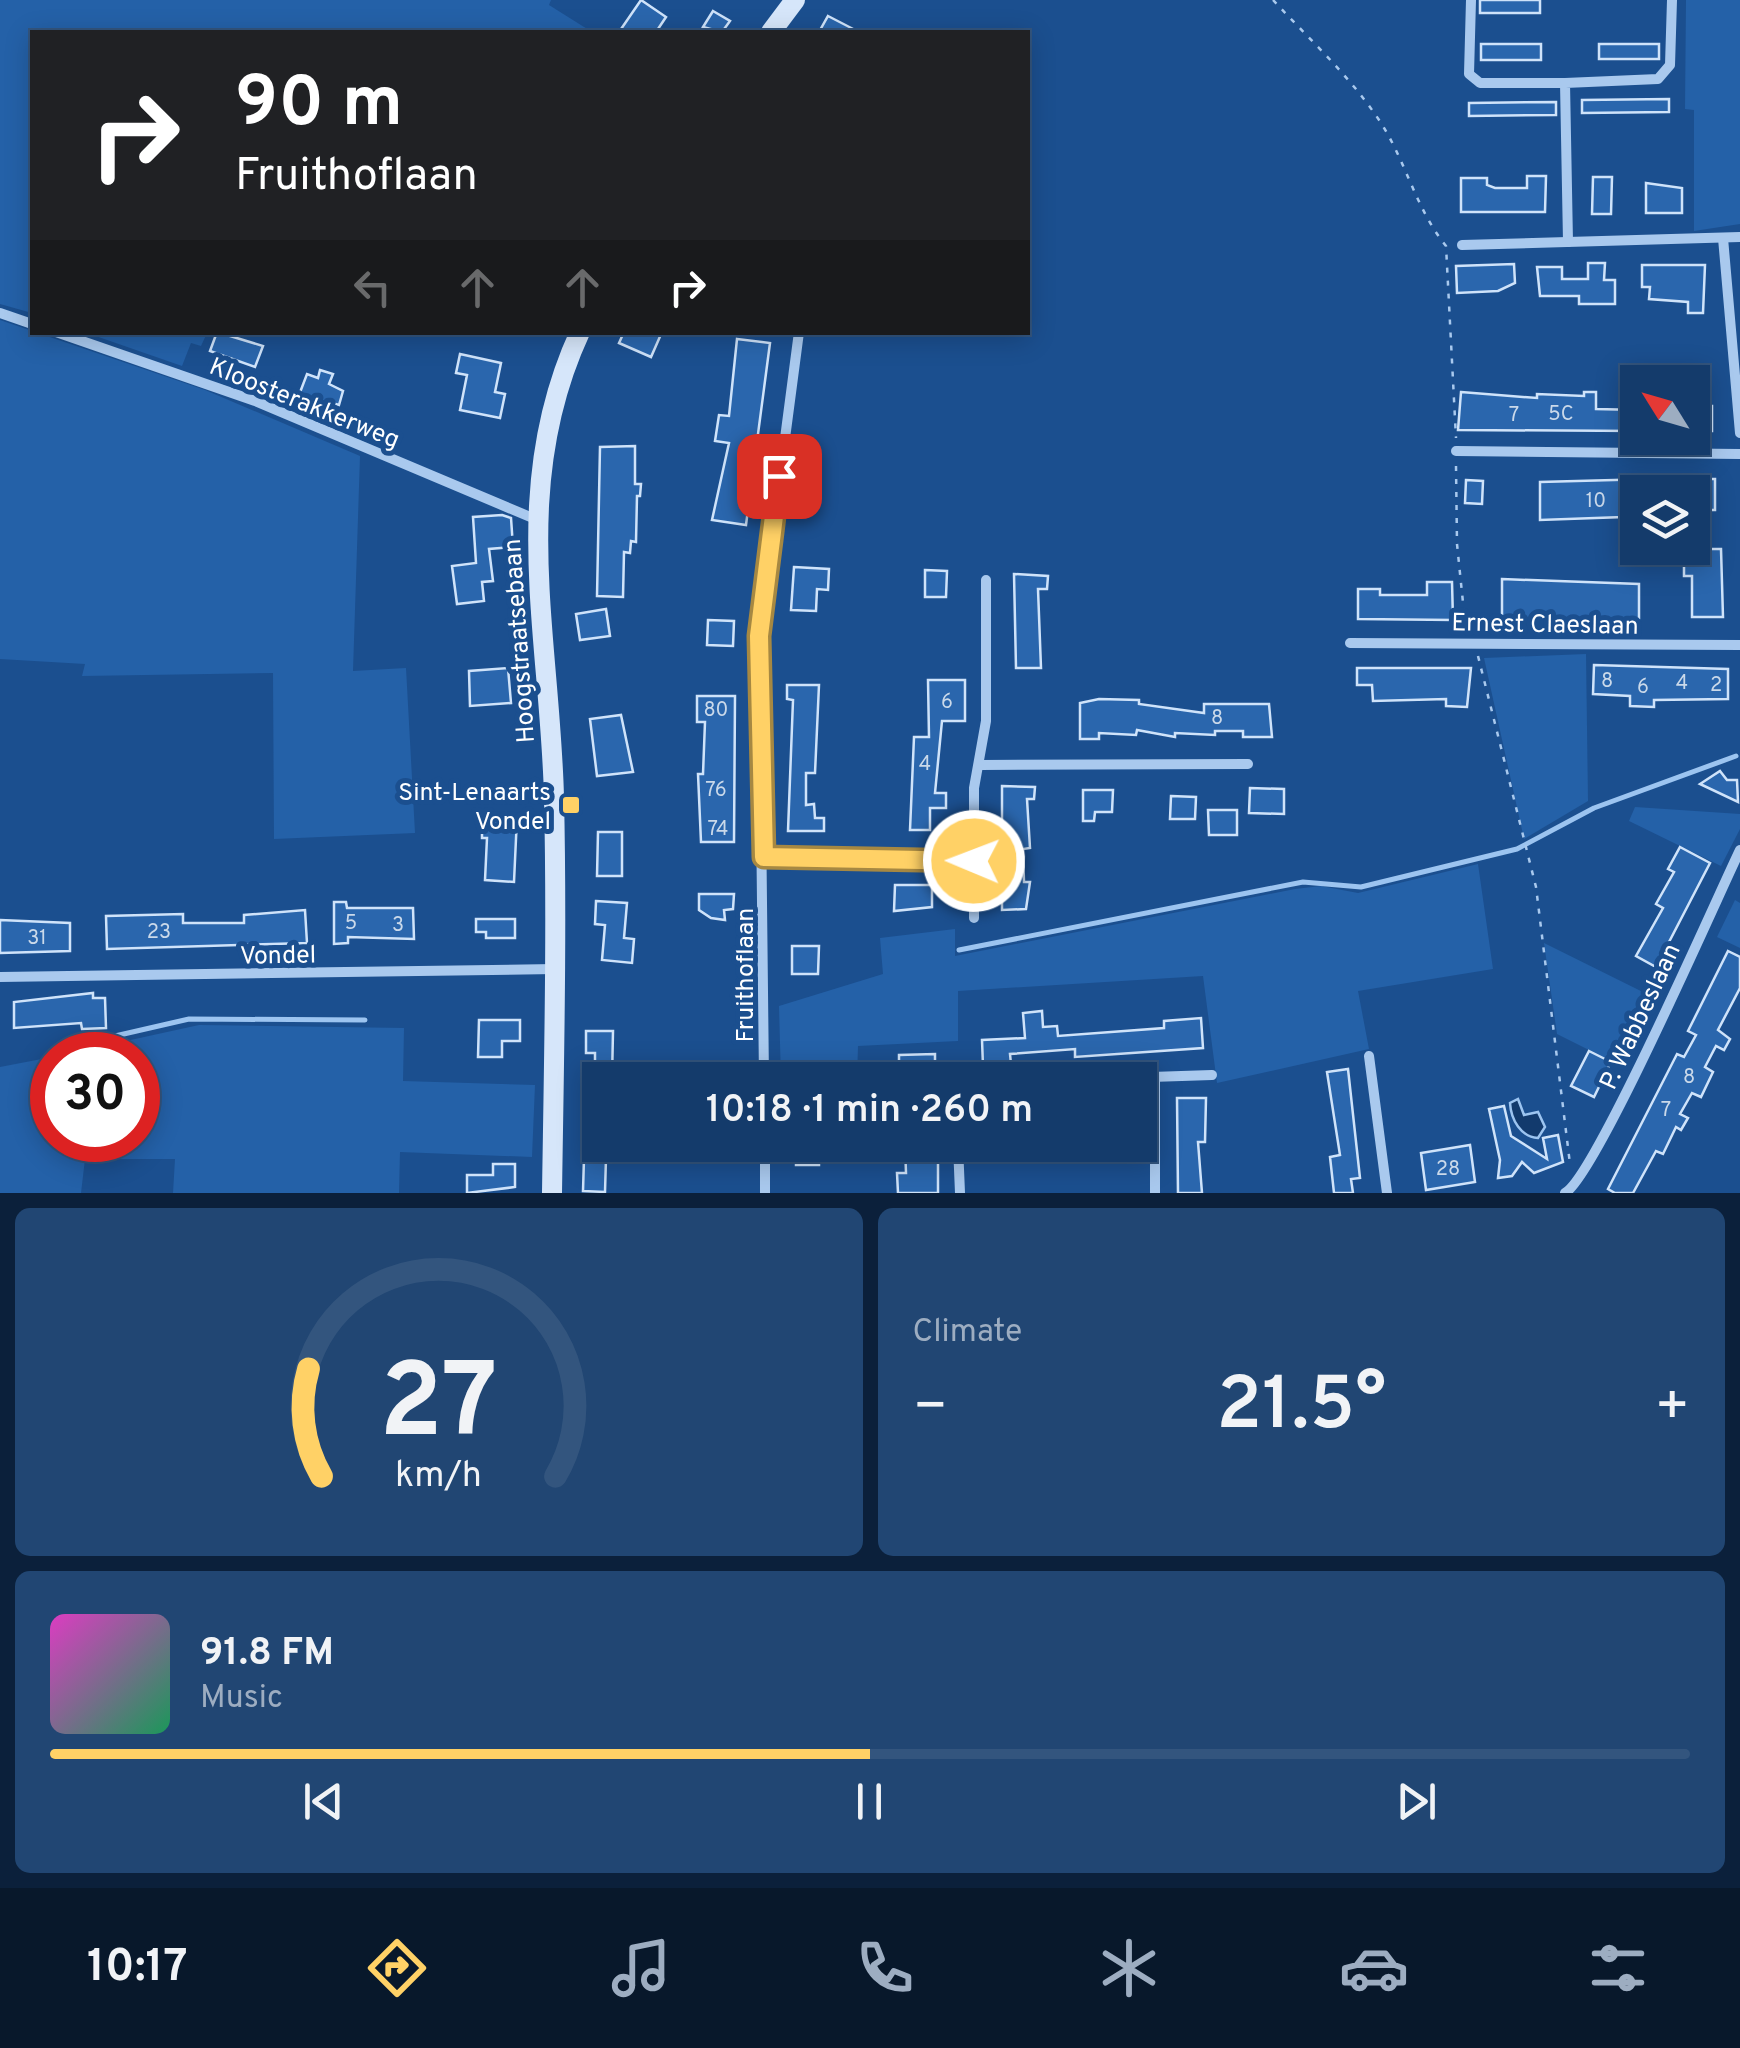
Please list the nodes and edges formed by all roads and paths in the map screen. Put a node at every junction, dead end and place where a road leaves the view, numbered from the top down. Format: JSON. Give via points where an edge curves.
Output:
{"nodes":[{"id":1,"x":795,"y":0,"type":"edge"},
{"id":2,"x":1273,"y":0,"type":"edge"},
{"id":3,"x":1471,"y":0,"type":"edge"},
{"id":4,"x":1672,"y":0,"type":"edge"},
{"id":5,"x":772,"y":30,"type":"edge"},
{"id":6,"x":1564,"y":84,"type":"junction"},
{"id":7,"x":1740,"y":237,"type":"edge"},
{"id":8,"x":1723,"y":238,"type":"junction"},
{"id":9,"x":1568,"y":242,"type":"junction"},
{"id":10,"x":1462,"y":245,"type":"dead end"},
{"id":11,"x":1446,"y":246,"type":"dead end"},
{"id":12,"x":0,"y":313,"type":"edge"},
{"id":13,"x":30,"y":323,"type":"edge"},
{"id":14,"x":65,"y":335,"type":"edge"},
{"id":15,"x":579,"y":335,"type":"edge"},
{"id":16,"x":799,"y":335,"type":"edge"},
{"id":17,"x":1740,"y":433,"type":"edge"},
{"id":18,"x":1456,"y":451,"type":"dead end"},
{"id":19,"x":1740,"y":454,"type":"edge"},
{"id":20,"x":535,"y":519,"type":"junction"},
{"id":21,"x":986,"y":580,"type":"dead end"},
{"id":22,"x":1475,"y":642,"type":"junction"},
{"id":23,"x":1350,"y":643,"type":"dead end"},
{"id":24,"x":1740,"y":645,"type":"edge"},
{"id":25,"x":1248,"y":764,"type":"dead end"},
{"id":26,"x":980,"y":765,"type":"junction"},
{"id":27,"x":1740,"y":850,"type":"edge"},
{"id":28,"x":764,"y":857,"type":"junction"},
{"id":29,"x":974,"y":861,"type":"junction"},
{"id":30,"x":974,"y":918,"type":"dead end"},
{"id":31,"x":556,"y":970,"type":"junction"},
{"id":32,"x":0,"y":976,"type":"edge"},
{"id":33,"x":1369,"y":1056,"type":"dead end"},
{"id":34,"x":764,"y":1062,"type":"edge"},
{"id":35,"x":1157,"y":1075,"type":"edge"},
{"id":36,"x":1212,"y":1075,"type":"dead end"},
{"id":37,"x":765,"y":1162,"type":"edge"},
{"id":38,"x":959,"y":1162,"type":"edge"},
{"id":39,"x":1155,"y":1162,"type":"edge"},
{"id":40,"x":1578,"y":1184,"type":"junction"},
{"id":41,"x":552,"y":1193,"type":"edge"},
{"id":42,"x":765,"y":1193,"type":"edge"},
{"id":43,"x":960,"y":1193,"type":"edge"},
{"id":44,"x":1155,"y":1193,"type":"edge"},
{"id":45,"x":1387,"y":1193,"type":"edge"},
{"id":46,"x":1565,"y":1193,"type":"edge"}],
"edges":[{"from":1,"to":5,"type":"main road"},
{"from":2,"to":11,"type":"path","via":[[1347,76],[1383,126],[1430,227]]},
{"from":3,"to":6,"type":"street","via":[[1470,74],[1480,83]]},
{"from":4,"to":6,"type":"street","via":[[1670,65],[1658,80]]},
{"from":6,"to":9,"type":"street"},
{"from":7,"to":8,"type":"street"},
{"from":8,"to":9,"type":"street"},
{"from":8,"to":17,"type":"street"},
{"from":9,"to":10,"type":"street"},
{"from":12,"to":13,"type":"street"},
{"from":14,"to":20,"type":"street","name":"Kloosterakkerweg","via":[[255,401]]},
{"from":15,"to":20,"type":"main road","name":"Hoogstraatsebaan","via":[[550,420]]},
{"from":16,"to":28,"type":"street","name":"Fruithoflaan","via":[[759,636]]},
{"from":18,"to":19,"type":"street"},
{"from":20,"to":31,"type":"main road","name":"Hoogstraatsebaan","via":[[554,793]]},
{"from":21,"to":26,"type":"street"},
{"from":22,"to":23,"type":"street","name":"Ernest Claeslaan"},
{"from":22,"to":24,"type":"street","name":"Ernest Claeslaan"},
{"from":22,"to":40,"type":"path","via":[[1536,887],[1570,1165]]},
{"from":25,"to":26,"type":"street"},
{"from":26,"to":29,"type":"street"},
{"from":27,"to":40,"type":"street","name":"P. Wabbeslaan"},
{"from":28,"to":29,"type":"street"},
{"from":28,"to":34,"type":"street","name":"Fruithoflaan"},
{"from":29,"to":30,"type":"street"},
{"from":31,"to":32,"type":"street","name":"Vondel"},
{"from":31,"to":41,"type":"main road","name":"Hoogstraatsebaan"},
{"from":33,"to":45,"type":"street"},
{"from":35,"to":36,"type":"street"},
{"from":37,"to":42,"type":"street"},
{"from":38,"to":43,"type":"street"},
{"from":39,"to":44,"type":"street"},
{"from":40,"to":46,"type":"street","name":"P. Wabbeslaan"}]}
